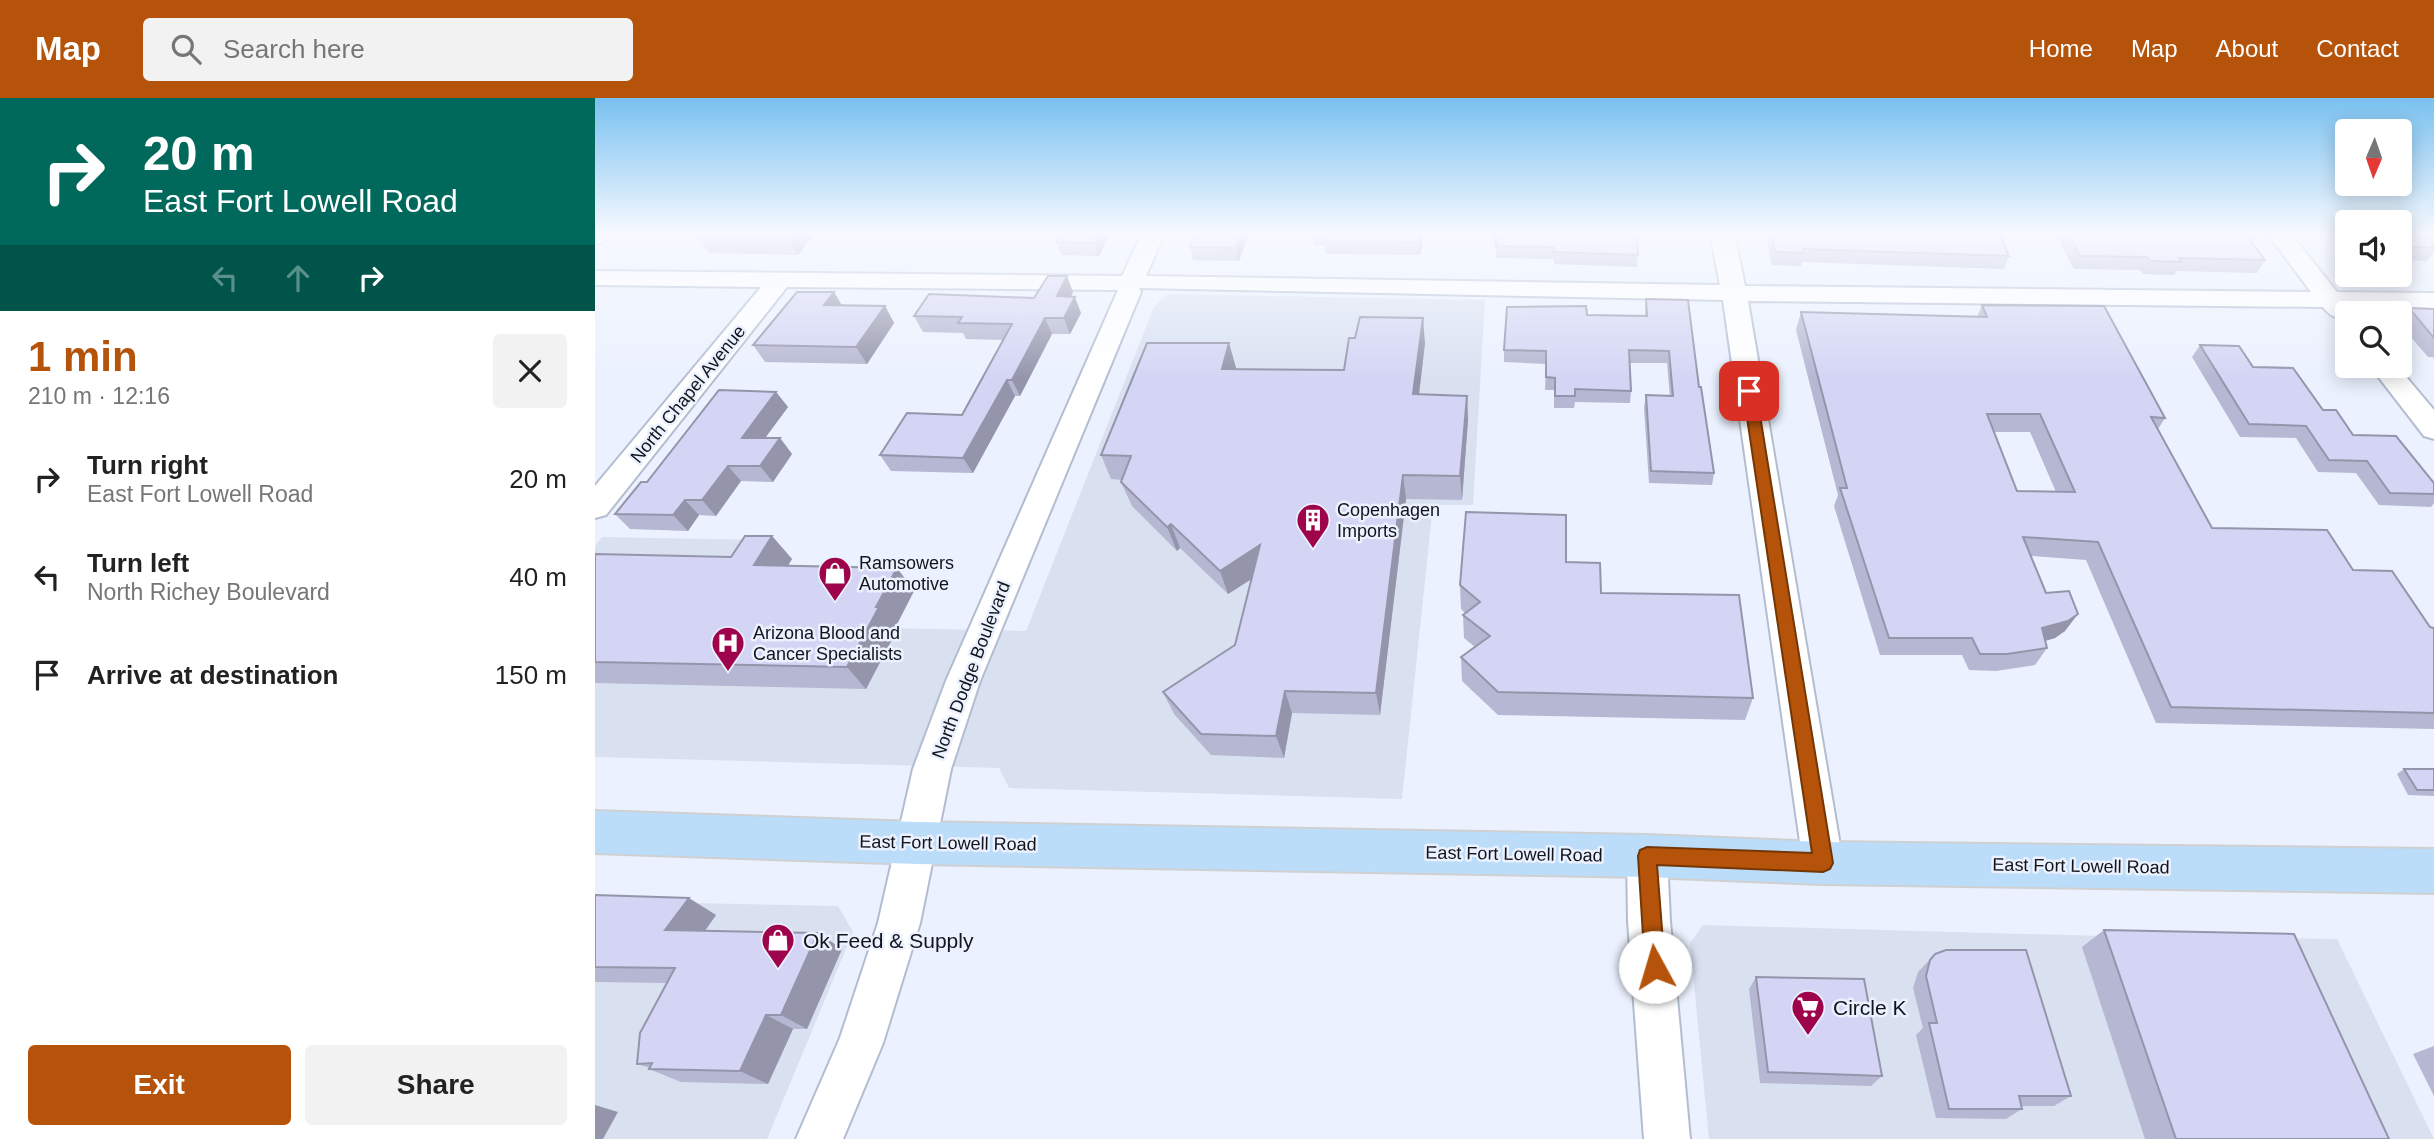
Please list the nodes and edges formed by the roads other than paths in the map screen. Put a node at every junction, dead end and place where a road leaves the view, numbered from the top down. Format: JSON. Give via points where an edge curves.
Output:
{"nodes":[{"id":1,"x":779,"y":282,"type":"edge"},
{"id":2,"x":919,"y":282,"type":"edge"},
{"id":3,"x":1732,"y":282,"type":"edge"},
{"id":4,"x":2316,"y":282,"type":"edge"},
{"id":5,"x":1132,"y":284,"type":"junction"},
{"id":6,"x":1734,"y":293,"type":"junction"},
{"id":7,"x":2330,"y":299,"type":"junction"},
{"id":8,"x":2434,"y":300,"type":"edge"},
{"id":9,"x":2335,"y":305,"type":"edge"},
{"id":10,"x":2393,"y":378,"type":"edge"},
{"id":11,"x":2434,"y":429,"type":"edge"},
{"id":12,"x":595,"y":508,"type":"edge"},
{"id":13,"x":595,"y":832,"type":"edge"},
{"id":14,"x":918,"y":842,"type":"junction"},
{"id":15,"x":1647,"y":856,"type":"junction"},
{"id":16,"x":1823,"y":863,"type":"junction"},
{"id":17,"x":2434,"y":870,"type":"edge"},
{"id":18,"x":820,"y":1139,"type":"edge"},
{"id":19,"x":1667,"y":1139,"type":"edge"}],
"edges":[{"from":1,"to":12,"type":"street","name":"North Chapel Avenue"},
{"from":2,"to":5,"type":"street"},
{"from":3,"to":6,"type":"street"},
{"from":4,"to":7,"type":"street"},
{"from":5,"to":6,"type":"street"},
{"from":5,"to":14,"type":"street","name":"North Dodge Boulevard","via":[[963,681],[932,769]]},
{"from":6,"to":7,"type":"street"},
{"from":6,"to":16,"type":"street"},
{"from":7,"to":8,"type":"street"},
{"from":7,"to":9,"type":"street"},
{"from":10,"to":11,"type":"street"},
{"from":13,"to":14,"type":"main road","name":"East Fort Lowell Road"},
{"from":14,"to":15,"type":"main road","name":"East Fort Lowell Road"},
{"from":14,"to":18,"type":"street","name":"North Dodge Boulevard","via":[[903,908],[861,1043]]},
{"from":15,"to":16,"type":"main road","name":"East Fort Lowell Road"},
{"from":15,"to":19,"type":"street"},
{"from":16,"to":17,"type":"main road","name":"East Fort Lowell Road"}]}
